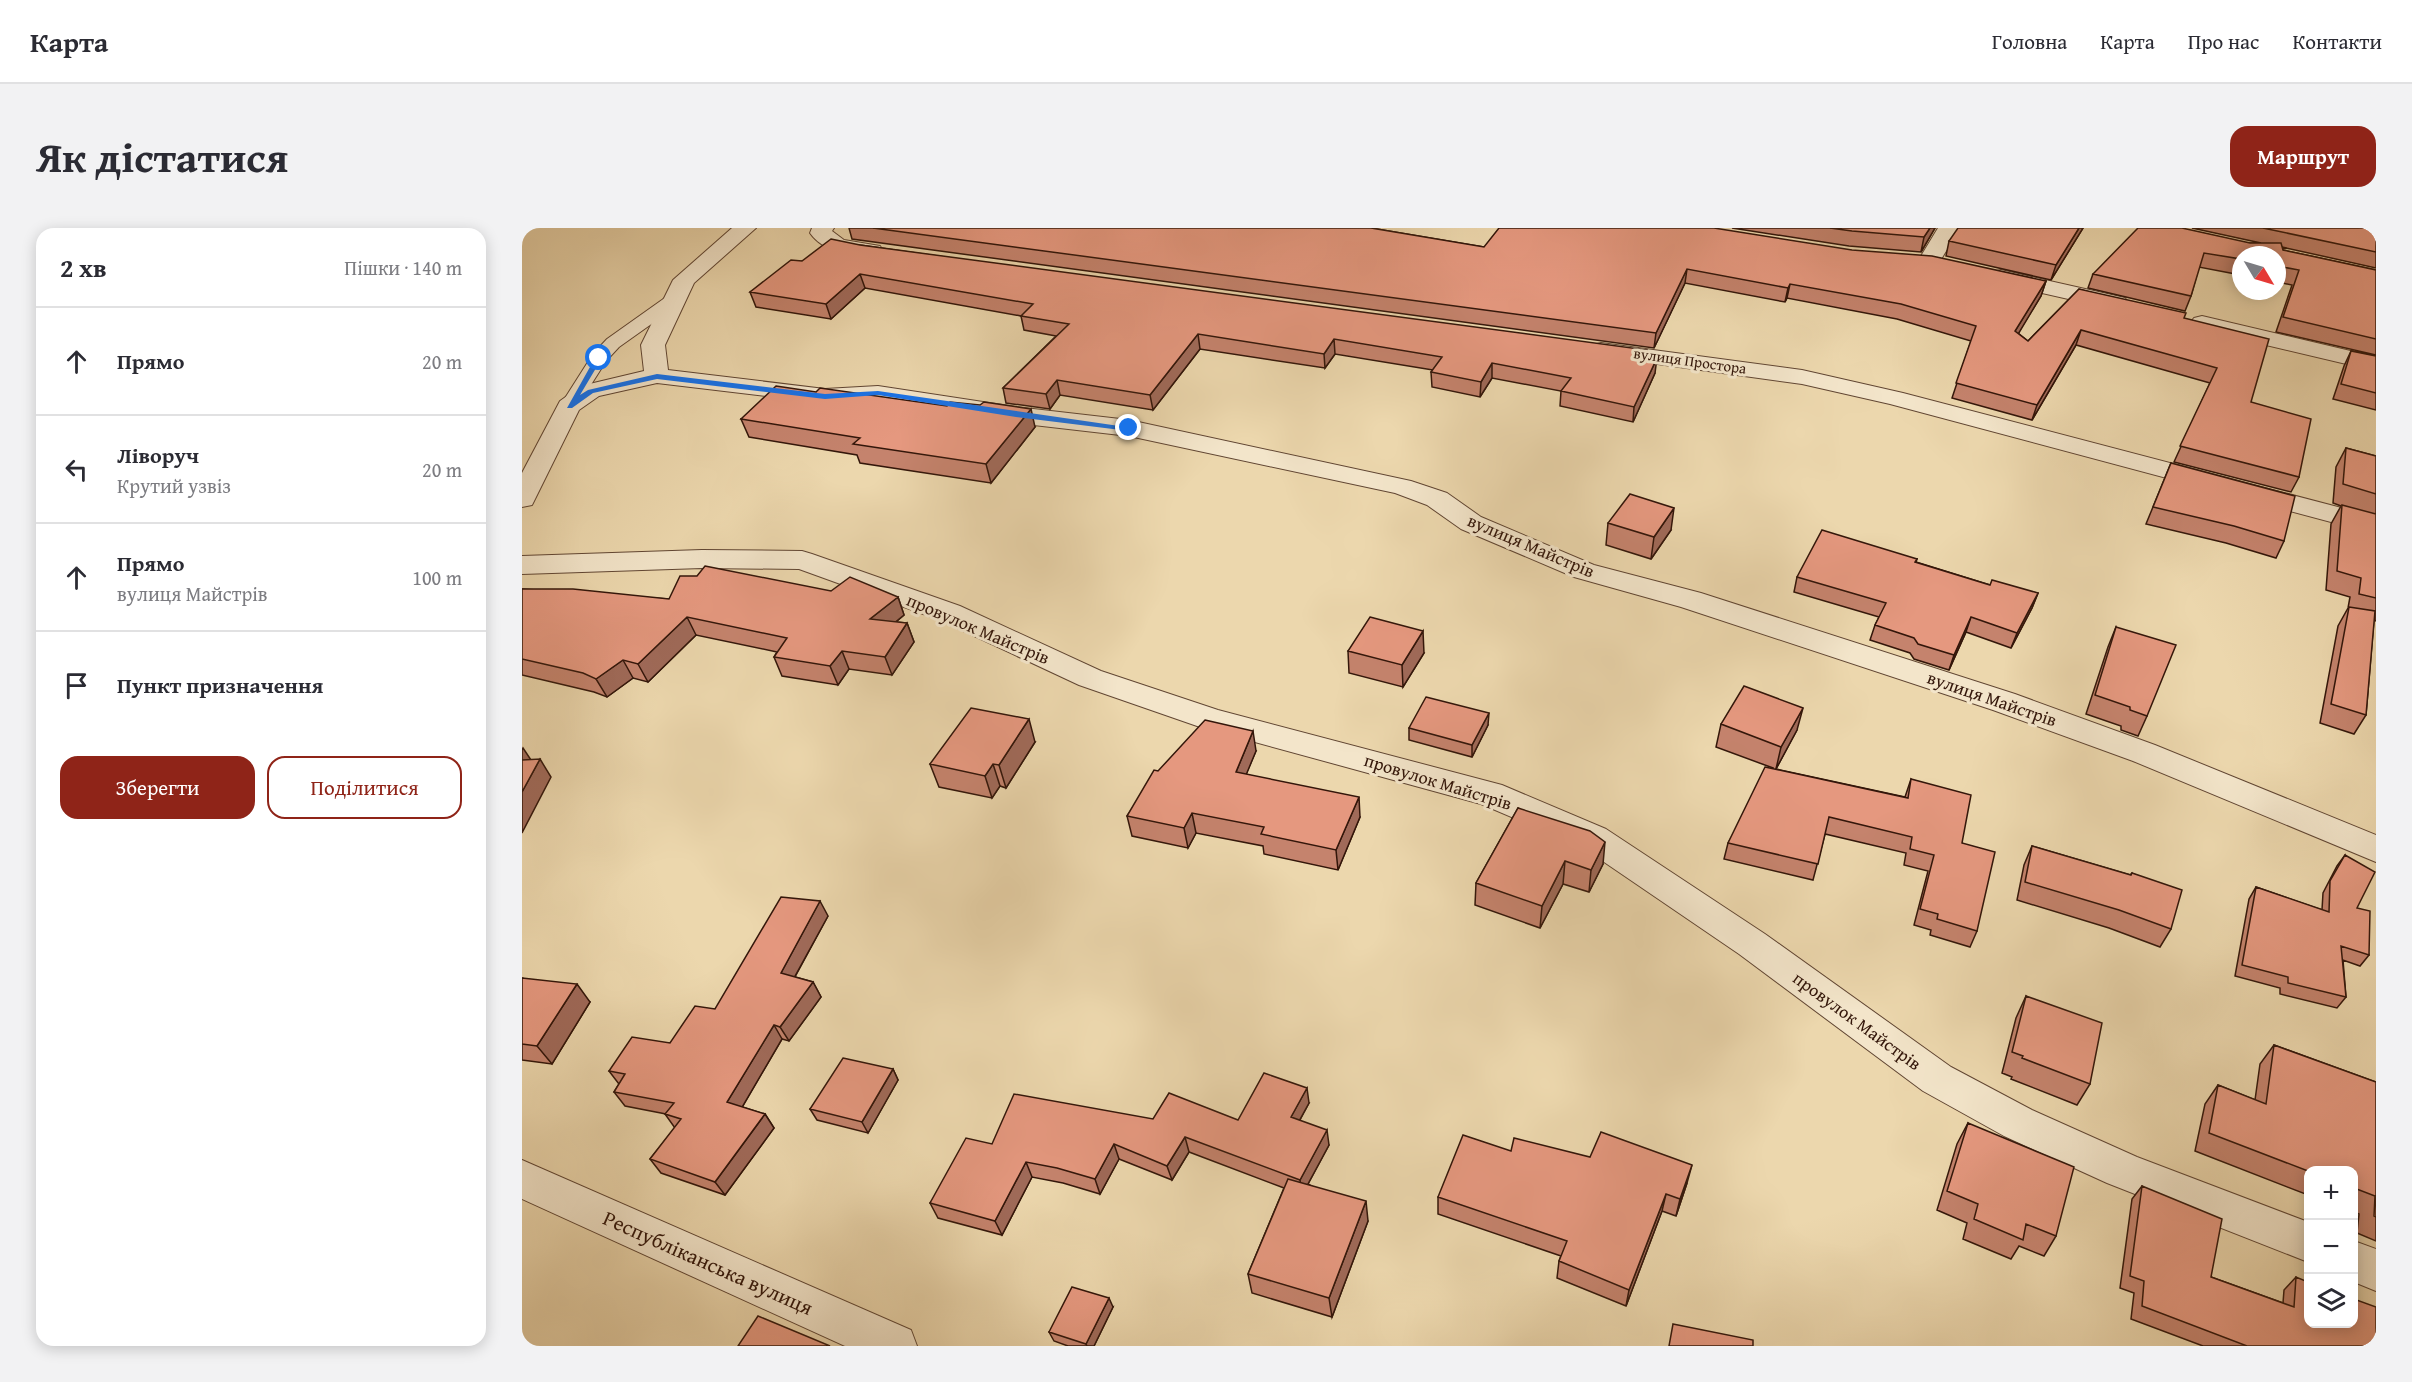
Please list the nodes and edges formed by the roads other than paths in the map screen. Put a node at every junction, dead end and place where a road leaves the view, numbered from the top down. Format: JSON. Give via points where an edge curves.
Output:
{"nodes":[{"id":1,"x":745,"y":228,"type":"edge"},
{"id":2,"x":823,"y":228,"type":"edge"},
{"id":3,"x":1949,"y":228,"type":"edge"},
{"id":4,"x":897,"y":255,"type":"edge"},
{"id":5,"x":1906,"y":260,"type":"edge"},
{"id":6,"x":1977,"y":272,"type":"edge"},
{"id":7,"x":675,"y":299,"type":"junction"},
{"id":8,"x":2140,"y":309,"type":"edge"},
{"id":9,"x":2186,"y":319,"type":"edge"},
{"id":10,"x":1580,"y":347,"type":"edge"},
{"id":11,"x":2376,"y":364,"type":"edge"},
{"id":12,"x":657,"y":376,"type":"junction"},
{"id":13,"x":570,"y":406,"type":"junction"},
{"id":14,"x":522,"y":499,"type":"edge"},
{"id":15,"x":2376,"y":526,"type":"edge"},
{"id":16,"x":522,"y":565,"type":"edge"},
{"id":17,"x":2376,"y":849,"type":"edge"},
{"id":18,"x":522,"y":1179,"type":"edge"},
{"id":19,"x":2304,"y":1240,"type":"edge"},
{"id":20,"x":2358,"y":1263,"type":"edge"},
{"id":21,"x":2376,"y":1270,"type":"edge"},
{"id":22,"x":895,"y":1346,"type":"edge"}],
"edges":[{"from":1,"to":7,"type":"street","via":[[684,280]]},
{"from":2,"to":4,"type":"street","via":[[821,233],[837,246]]},
{"from":3,"to":5,"type":"street","via":[[1938,263]]},
{"from":6,"to":8,"type":"street"},
{"from":7,"to":12,"type":"street","via":[[653,345]]},
{"from":7,"to":13,"type":"lane","via":[[613,343],[599,358]]},
{"from":9,"to":11,"type":"street"},
{"from":10,"to":15,"type":"street","name":"вулиця Простора","via":[[1802,376]]},
{"from":12,"to":13,"type":"street","name":"вулиця Майстрів","via":[[590,391]]},
{"from":12,"to":17,"type":"street","name":"вулиця Майстрів","via":[[825,396],[878,393],[1129,428],[1402,487],[1437,500],[1471,523],[1584,571],[1713,607],[2004,702],[2144,753]]},
{"from":13,"to":14,"type":"street"},
{"from":16,"to":19,"type":"street","name":"провулок Майстрів","via":[[802,560],[950,613],[1101,682],[1211,719],[1490,795],[1594,837],[1752,944],[1937,1079],[2018,1123],[2122,1170]]},
{"from":18,"to":22,"type":"street","name":"Республіканська вулиця"},
{"from":20,"to":21,"type":"street"}]}
